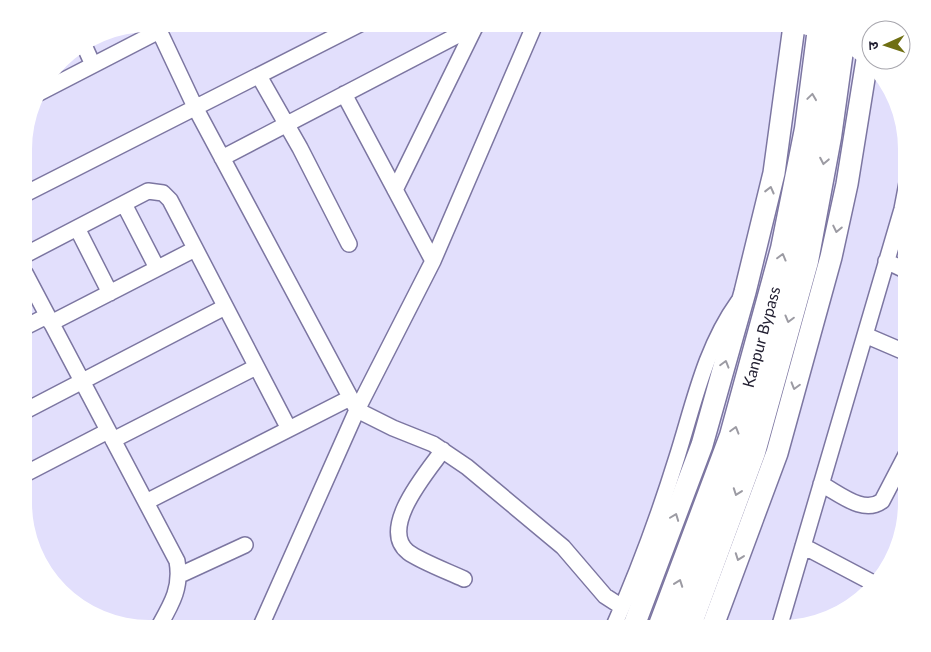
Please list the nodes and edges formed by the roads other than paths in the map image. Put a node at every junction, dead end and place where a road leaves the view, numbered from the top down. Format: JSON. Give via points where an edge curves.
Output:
{"nodes":[{"id":1,"x":149,"y":32,"type":"edge"},
{"id":2,"x":160,"y":32,"type":"edge"},
{"id":3,"x":344,"y":32,"type":"edge"},
{"id":4,"x":462,"y":32,"type":"edge"},
{"id":5,"x":474,"y":33,"type":"edge"},
{"id":6,"x":530,"y":33,"type":"edge"},
{"id":7,"x":793,"y":34,"type":"edge"},
{"id":8,"x":820,"y":39,"type":"edge"},
{"id":9,"x":840,"y":48,"type":"edge"},
{"id":10,"x":87,"y":51,"type":"edge"},
{"id":11,"x":93,"y":65,"type":"junction"},
{"id":12,"x":865,"y":70,"type":"edge"},
{"id":13,"x":259,"y":76,"type":"junction"},
{"id":14,"x":51,"y":87,"type":"edge"},
{"id":15,"x":344,"y":94,"type":"junction"},
{"id":16,"x":196,"y":109,"type":"junction"},
{"id":17,"x":285,"y":124,"type":"junction"},
{"id":18,"x":222,"y":158,"type":"junction"},
{"id":19,"x":32,"y":190,"type":"edge"},
{"id":20,"x":395,"y":190,"type":"junction"},
{"id":21,"x":124,"y":204,"type":"junction"},
{"id":22,"x":898,"y":222,"type":"edge"},
{"id":23,"x":78,"y":228,"type":"junction"},
{"id":24,"x":349,"y":244,"type":"dead end"},
{"id":25,"x":195,"y":249,"type":"junction"},
{"id":26,"x":32,"y":251,"type":"edge"},
{"id":27,"x":433,"y":261,"type":"junction"},
{"id":28,"x":886,"y":261,"type":"junction"},
{"id":29,"x":898,"y":267,"type":"edge"},
{"id":30,"x":158,"y":268,"type":"junction"},
{"id":31,"x":32,"y":287,"type":"edge"},
{"id":32,"x":745,"y":292,"type":"junction"},
{"id":33,"x":110,"y":293,"type":"junction"},
{"id":34,"x":225,"y":306,"type":"junction"},
{"id":35,"x":49,"y":320,"type":"junction"},
{"id":36,"x":32,"y":325,"type":"edge"},
{"id":37,"x":865,"y":335,"type":"junction"},
{"id":38,"x":898,"y":349,"type":"edge"},
{"id":39,"x":256,"y":367,"type":"junction"},
{"id":40,"x":82,"y":381,"type":"junction"},
{"id":41,"x":354,"y":404,"type":"junction"},
{"id":42,"x":33,"y":407,"type":"edge"},
{"id":43,"x":288,"y":429,"type":"junction"},
{"id":44,"x":110,"y":435,"type":"junction"},
{"id":45,"x":442,"y":450,"type":"junction"},
{"id":46,"x":33,"y":470,"type":"edge"},
{"id":47,"x":898,"y":470,"type":"edge"},
{"id":48,"x":821,"y":484,"type":"junction"},
{"id":49,"x":146,"y":502,"type":"junction"},
{"id":50,"x":245,"y":545,"type":"dead end"},
{"id":51,"x":803,"y":546,"type":"junction"},
{"id":52,"x":180,"y":575,"type":"junction"},
{"id":53,"x":464,"y":579,"type":"dead end"},
{"id":54,"x":868,"y":580,"type":"edge"},
{"id":55,"x":622,"y":607,"type":"junction"},
{"id":56,"x":163,"y":619,"type":"edge"},
{"id":57,"x":264,"y":619,"type":"edge"},
{"id":58,"x":617,"y":620,"type":"edge"},
{"id":59,"x":636,"y":620,"type":"edge"},
{"id":60,"x":664,"y":620,"type":"edge"},
{"id":61,"x":690,"y":620,"type":"edge"},
{"id":62,"x":715,"y":620,"type":"edge"},
{"id":63,"x":781,"y":620,"type":"edge"}],
"edges":[{"from":1,"to":11,"type":"street"},
{"from":2,"to":16,"type":"street"},
{"from":3,"to":13,"type":"street"},
{"from":4,"to":15,"type":"street"},
{"from":5,"to":20,"type":"street"},
{"from":6,"to":27,"type":"street"},
{"from":32,"to":7,"type":"main road","one_way":true,"via":[[774,173]]},
{"from":60,"to":8,"type":"highway","name":"Kanpur Bypass","one_way":true,"via":[[733,436],[782,259],[808,129]]},
{"from":9,"to":61,"type":"highway","name":"Kanpur Bypass","one_way":true,"via":[[805,261],[752,452]]},
{"from":10,"to":11,"type":"street"},
{"from":11,"to":14,"type":"street"},
{"from":12,"to":62,"type":"main road","one_way":true,"via":[[832,257],[768,478]]},
{"from":13,"to":16,"type":"street"},
{"from":13,"to":17,"type":"street"},
{"from":15,"to":17,"type":"street"},
{"from":15,"to":20,"type":"street"},
{"from":16,"to":18,"type":"street"},
{"from":16,"to":19,"type":"street"},
{"from":17,"to":18,"type":"street"},
{"from":17,"to":24,"type":"street"},
{"from":18,"to":41,"type":"street"},
{"from":20,"to":27,"type":"street"},
{"from":21,"to":23,"type":"street"},
{"from":21,"to":25,"type":"street","via":[[148,191],[163,193],[170,200]]},
{"from":21,"to":30,"type":"street"},
{"from":22,"to":28,"type":"street"},
{"from":23,"to":26,"type":"street"},
{"from":23,"to":33,"type":"street"},
{"from":25,"to":30,"type":"street"},
{"from":25,"to":34,"type":"street"},
{"from":27,"to":41,"type":"street"},
{"from":28,"to":29,"type":"street"},
{"from":28,"to":37,"type":"street"},
{"from":30,"to":33,"type":"street"},
{"from":31,"to":35,"type":"street"},
{"from":32,"to":55,"type":"street","via":[[723,322],[706,360],[651,537]]},
{"from":59,"to":32,"type":"main road","one_way":true,"via":[[702,445]]},
{"from":33,"to":35,"type":"street"},
{"from":34,"to":39,"type":"street"},
{"from":34,"to":40,"type":"street"},
{"from":35,"to":36,"type":"street"},
{"from":35,"to":40,"type":"street"},
{"from":37,"to":38,"type":"street"},
{"from":37,"to":48,"type":"street"},
{"from":39,"to":43,"type":"street"},
{"from":39,"to":44,"type":"street"},
{"from":40,"to":42,"type":"street"},
{"from":40,"to":44,"type":"street"},
{"from":41,"to":43,"type":"street"},
{"from":41,"to":45,"type":"street","via":[[393,428]]},
{"from":41,"to":57,"type":"street"},
{"from":43,"to":49,"type":"street"},
{"from":44,"to":46,"type":"street"},
{"from":44,"to":49,"type":"street"},
{"from":45,"to":53,"type":"street","via":[[405,505],[399,520],[400,535],[407,552]]},
{"from":45,"to":55,"type":"street","via":[[500,493],[563,547],[605,596]]},
{"from":47,"to":48,"type":"street","via":[[882,501],[869,508]]},
{"from":48,"to":51,"type":"street"},
{"from":49,"to":52,"type":"street","via":[[177,561]]},
{"from":50,"to":52,"type":"street"},
{"from":51,"to":54,"type":"street"},
{"from":51,"to":63,"type":"street"},
{"from":52,"to":56,"type":"street","via":[[175,597]]},
{"from":55,"to":58,"type":"street"}]}
